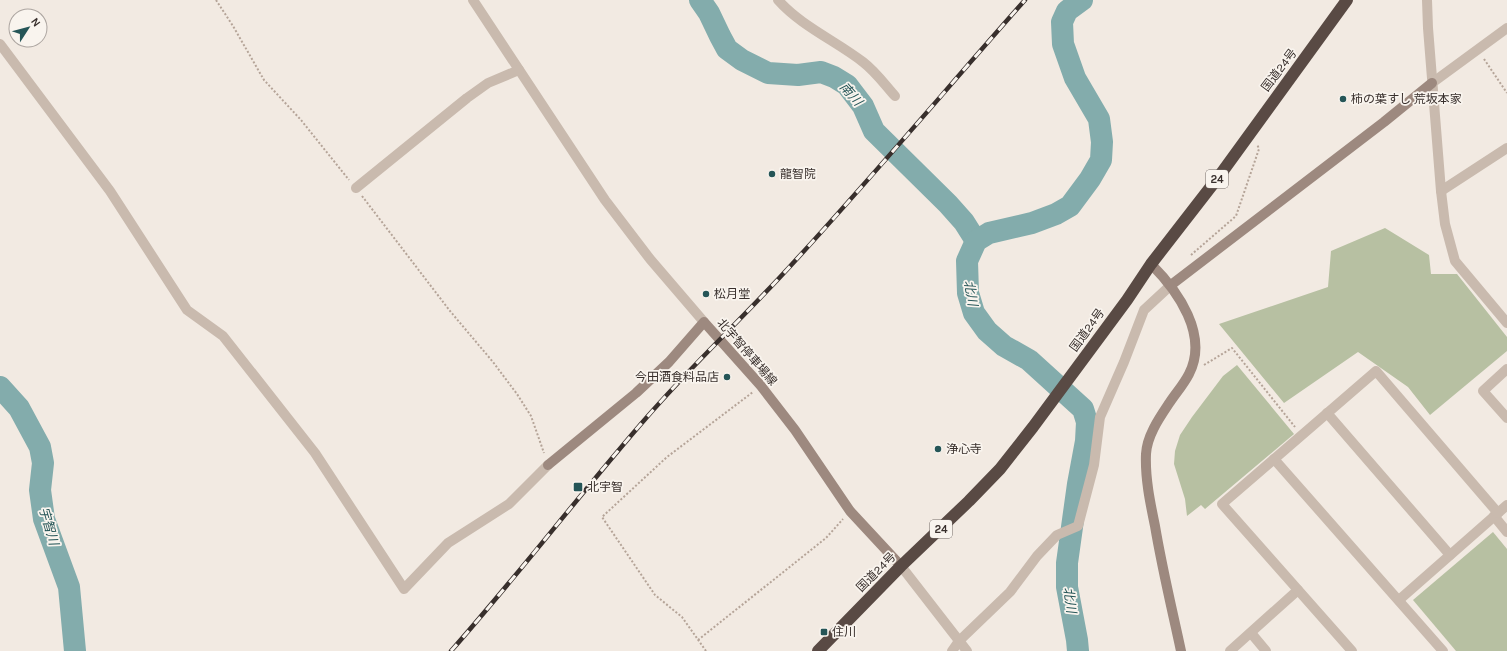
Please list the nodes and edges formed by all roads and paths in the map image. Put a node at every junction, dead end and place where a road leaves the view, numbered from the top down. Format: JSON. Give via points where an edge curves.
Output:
{"nodes":[{"id":1,"x":216,"y":0,"type":"edge"},
{"id":2,"x":473,"y":0,"type":"edge"},
{"id":3,"x":778,"y":0,"type":"edge"},
{"id":4,"x":1348,"y":0,"type":"edge"},
{"id":5,"x":1427,"y":0,"type":"edge"},
{"id":6,"x":1507,"y":28,"type":"edge"},
{"id":7,"x":0,"y":44,"type":"edge"},
{"id":8,"x":1477,"y":50,"type":"junction"},
{"id":9,"x":519,"y":70,"type":"junction"},
{"id":10,"x":1432,"y":83,"type":"junction"},
{"id":11,"x":1507,"y":93,"type":"edge"},
{"id":12,"x":895,"y":96,"type":"dead end"},
{"id":13,"x":1254,"y":128,"type":"junction"},
{"id":14,"x":1507,"y":148,"type":"edge"},
{"id":15,"x":356,"y":188,"type":"junction"},
{"id":16,"x":1441,"y":191,"type":"junction"},
{"id":17,"x":1188,"y":257,"type":"dead end"},
{"id":18,"x":1151,"y":264,"type":"junction"},
{"id":19,"x":1171,"y":285,"type":"junction"},
{"id":20,"x":704,"y":322,"type":"junction"},
{"id":21,"x":1507,"y":323,"type":"edge"},
{"id":22,"x":1507,"y":369,"type":"edge"},
{"id":23,"x":1189,"y":374,"type":"junction"},
{"id":24,"x":761,"y":386,"type":"junction"},
{"id":25,"x":1327,"y":413,"type":"junction"},
{"id":26,"x":1507,"y":418,"type":"edge"},
{"id":27,"x":1302,"y":435,"type":"junction"},
{"id":28,"x":1274,"y":459,"type":"junction"},
{"id":29,"x":548,"y":465,"type":"junction"},
{"id":30,"x":1507,"y":505,"type":"edge"},
{"id":31,"x":850,"y":511,"type":"junction"},
{"id":32,"x":1496,"y":515,"type":"junction"},
{"id":33,"x":1507,"y":532,"type":"edge"},
{"id":34,"x":1450,"y":556,"type":"junction"},
{"id":35,"x":901,"y":566,"type":"junction"},
{"id":36,"x":1298,"y":590,"type":"junction"},
{"id":37,"x":1399,"y":600,"type":"junction"},
{"id":38,"x":1250,"y":632,"type":"junction"},
{"id":39,"x":698,"y":640,"type":"junction"},
{"id":40,"x":959,"y":641,"type":"junction"},
{"id":41,"x":706,"y":651,"type":"edge"},
{"id":42,"x":818,"y":651,"type":"edge"},
{"id":43,"x":952,"y":651,"type":"edge"},
{"id":44,"x":967,"y":651,"type":"edge"},
{"id":45,"x":1181,"y":651,"type":"edge"},
{"id":46,"x":1230,"y":651,"type":"edge"},
{"id":47,"x":1266,"y":651,"type":"edge"},
{"id":48,"x":1352,"y":651,"type":"edge"},
{"id":49,"x":1443,"y":651,"type":"edge"}],
"edges":[{"from":1,"to":15,"type":"path","via":[[234,26],[264,80],[302,120]]},
{"from":2,"to":9,"type":"street"},
{"from":3,"to":12,"type":"street","via":[[797,18],[863,62]]},
{"from":4,"to":13,"type":"highway","name":"国道24号","number":"24"},
{"from":5,"to":10,"type":"street"},
{"from":6,"to":8,"type":"street"},
{"from":7,"to":29,"type":"street","via":[[110,191],[187,310],[223,336],[315,453],[404,589],[448,543],[509,504]]},
{"from":8,"to":10,"type":"street"},
{"from":8,"to":11,"type":"path"},
{"from":9,"to":15,"type":"street","via":[[488,83],[472,94]]},
{"from":9,"to":20,"type":"street","via":[[605,200],[650,259]]},
{"from":10,"to":16,"type":"street"},
{"from":10,"to":19,"type":"street"},
{"from":13,"to":17,"type":"path","via":[[1258,149],[1236,216]]},
{"from":13,"to":18,"type":"highway","name":"国道24号","number":"24"},
{"from":14,"to":16,"type":"street"},
{"from":15,"to":29,"type":"path","via":[[517,394],[531,416]]},
{"from":16,"to":21,"type":"street","via":[[1445,224],[1455,261]]},
{"from":18,"to":19,"type":"street"},
{"from":18,"to":35,"type":"highway","name":"国道24号","number":"24","via":[[1000,469]]},
{"from":19,"to":23,"type":"street","via":[[1194,332],[1196,352]]},
{"from":19,"to":40,"type":"street","via":[[1144,310],[1100,417],[1094,465],[1078,526],[1057,535],[1037,556],[1010,592]]},
{"from":20,"to":24,"type":"street","name":"北宇智停車場線"},
{"from":20,"to":29,"type":"street","name":"北宇智停車場線","via":[[669,362],[636,393]]},
{"from":22,"to":26,"type":"street","via":[[1483,391]]},
{"from":23,"to":27,"type":"path","via":[[1232,348]]},
{"from":23,"to":45,"type":"street","via":[[1162,413],[1152,432],[1146,452],[1146,480],[1161,564]]},
{"from":24,"to":31,"type":"street","name":"北宇智停車場線","via":[[795,430]]},
{"from":24,"to":39,"type":"path","via":[[667,458],[602,517],[655,595],[682,618]]},
{"from":25,"to":27,"type":"street"},
{"from":25,"to":32,"type":"street","via":[[1376,371]]},
{"from":25,"to":34,"type":"street"},
{"from":27,"to":28,"type":"street"},
{"from":28,"to":36,"type":"street","via":[[1222,504]]},
{"from":28,"to":37,"type":"street"},
{"from":30,"to":32,"type":"street"},
{"from":31,"to":35,"type":"street","name":"北宇智停車場線"},
{"from":31,"to":39,"type":"path","via":[[826,538]]},
{"from":32,"to":33,"type":"street"},
{"from":32,"to":34,"type":"street"},
{"from":34,"to":37,"type":"street"},
{"from":35,"to":40,"type":"street"},
{"from":35,"to":42,"type":"highway","name":"国道24号","number":"24"},
{"from":36,"to":38,"type":"street"},
{"from":36,"to":48,"type":"street"},
{"from":37,"to":49,"type":"street"},
{"from":38,"to":46,"type":"street"},
{"from":38,"to":47,"type":"street"},
{"from":39,"to":41,"type":"path"},
{"from":40,"to":43,"type":"street"},
{"from":40,"to":44,"type":"street"}]}
